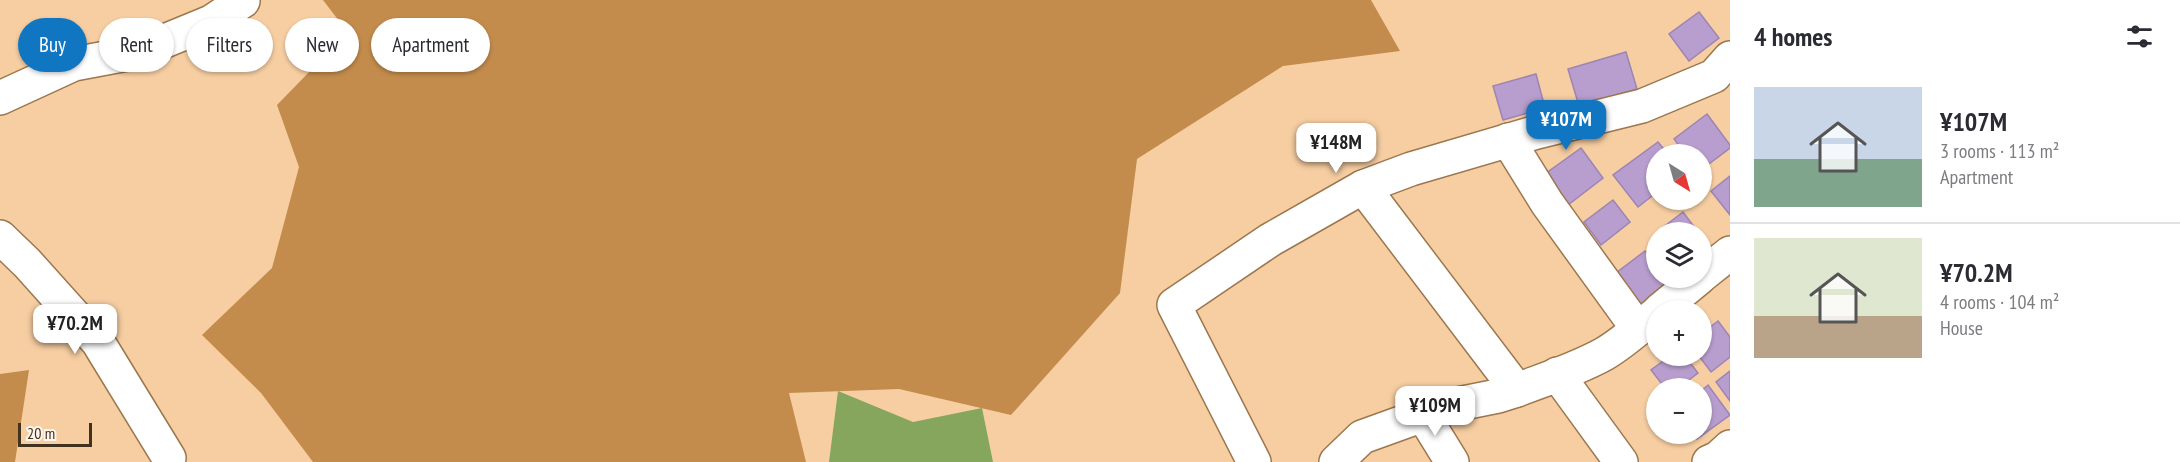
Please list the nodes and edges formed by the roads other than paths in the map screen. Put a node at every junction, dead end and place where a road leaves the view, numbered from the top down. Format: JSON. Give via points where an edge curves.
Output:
{"nodes":[{"id":1,"x":243,"y":1,"type":"edge"},
{"id":2,"x":1730,"y":58,"type":"edge"},
{"id":3,"x":0,"y":98,"type":"edge"},
{"id":4,"x":1508,"y":140,"type":"junction"},
{"id":5,"x":1363,"y":187,"type":"junction"},
{"id":6,"x":0,"y":237,"type":"edge"},
{"id":7,"x":1730,"y":253,"type":"edge"},
{"id":8,"x":1712,"y":267,"type":"edge"},
{"id":9,"x":1687,"y":288,"type":"edge"},
{"id":10,"x":1673,"y":300,"type":"edge"},
{"id":11,"x":1646,"y":312,"type":"edge"},
{"id":12,"x":1646,"y":322,"type":"edge"},
{"id":13,"x":1557,"y":374,"type":"junction"},
{"id":14,"x":1517,"y":390,"type":"junction"},
{"id":15,"x":1423,"y":415,"type":"junction"},
{"id":16,"x":1730,"y":447,"type":"edge"},
{"id":17,"x":169,"y":458,"type":"dead end"},
{"id":18,"x":1254,"y":462,"type":"edge"},
{"id":19,"x":1335,"y":462,"type":"edge"},
{"id":20,"x":1452,"y":462,"type":"edge"},
{"id":21,"x":1621,"y":462,"type":"edge"},
{"id":22,"x":1708,"y":462,"type":"edge"}],
"edges":[{"from":1,"to":3,"type":"street","via":[[211,22],[138,52],[74,64]]},
{"from":2,"to":4,"type":"street","via":[[1714,76],[1642,106]]},
{"from":4,"to":5,"type":"street"},
{"from":4,"to":11,"type":"street","via":[[1547,203]]},
{"from":5,"to":14,"type":"street"},
{"from":5,"to":18,"type":"street","via":[[1270,240],[1174,305]]},
{"from":6,"to":17,"type":"street","via":[[98,342]]},
{"from":7,"to":8,"type":"street"},
{"from":9,"to":10,"type":"street"},
{"from":12,"to":13,"type":"street","via":[[1603,354]]},
{"from":13,"to":14,"type":"street"},
{"from":13,"to":21,"type":"street"},
{"from":14,"to":15,"type":"street","via":[[1448,405]]},
{"from":15,"to":19,"type":"street","via":[[1362,437]]},
{"from":15,"to":20,"type":"street"},
{"from":16,"to":22,"type":"street"}]}
